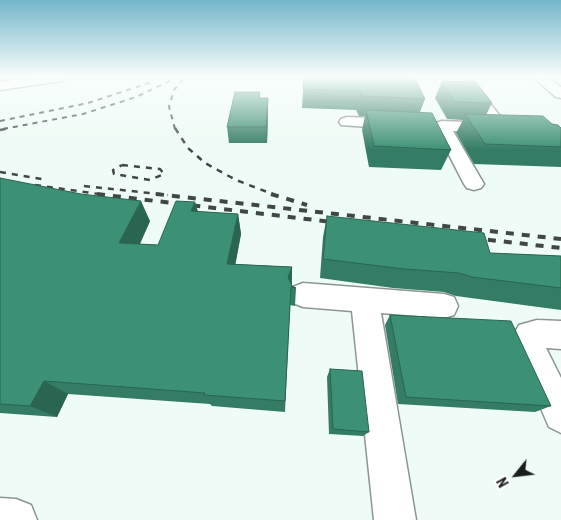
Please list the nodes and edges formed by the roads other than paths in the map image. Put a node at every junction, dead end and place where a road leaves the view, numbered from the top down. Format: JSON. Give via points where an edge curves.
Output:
{"nodes":[{"id":1,"x":481,"y":101,"type":"edge"},
{"id":2,"x":348,"y":122,"type":"dead end"},
{"id":3,"x":442,"y":126,"type":"junction"},
{"id":4,"x":474,"y":184,"type":"dead end"},
{"id":5,"x":303,"y":295,"type":"dead end"},
{"id":6,"x":366,"y":300,"type":"junction"},
{"id":7,"x":444,"y":306,"type":"dead end"},
{"id":8,"x":561,"y":335,"type":"edge"},
{"id":9,"x":561,"y":414,"type":"edge"},
{"id":10,"x":0,"y":519,"type":"edge"},
{"id":11,"x":16,"y":520,"type":"edge"},
{"id":12,"x":395,"y":520,"type":"edge"}],
"edges":[{"from":1,"to":3,"type":"street","via":[[500,126]]},
{"from":2,"to":3,"type":"street"},
{"from":3,"to":4,"type":"street"},
{"from":5,"to":6,"type":"street"},
{"from":6,"to":7,"type":"street"},
{"from":6,"to":12,"type":"street"},
{"from":8,"to":9,"type":"street","via":[[530,335],[526,340]]},
{"from":10,"to":11,"type":"street"}]}
